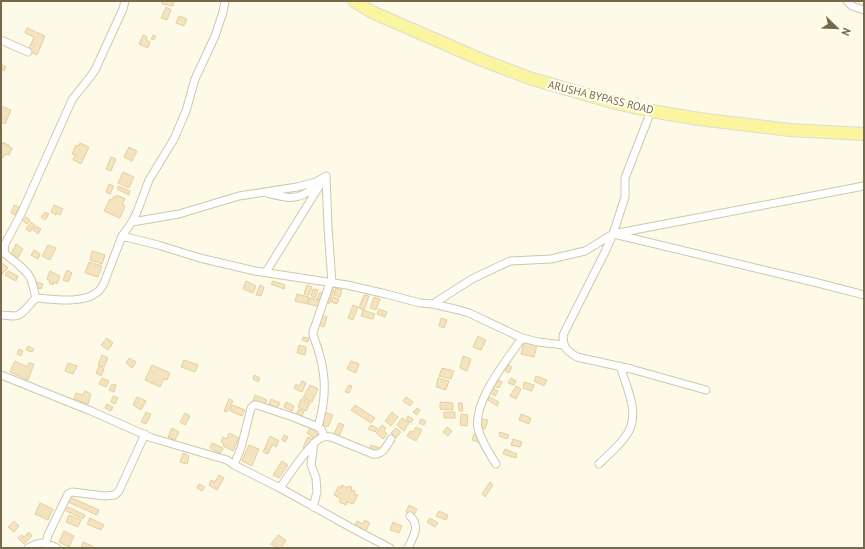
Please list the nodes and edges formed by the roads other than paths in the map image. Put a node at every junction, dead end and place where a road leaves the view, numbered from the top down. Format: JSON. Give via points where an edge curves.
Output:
{"nodes":[{"id":1,"x":125,"y":1,"type":"edge"},
{"id":2,"x":225,"y":1,"type":"edge"},
{"id":3,"x":354,"y":1,"type":"edge"},
{"id":4,"x":847,"y":1,"type":"edge"},
{"id":5,"x":864,"y":10,"type":"edge"},
{"id":6,"x":1,"y":40,"type":"edge"},
{"id":7,"x":28,"y":52,"type":"dead end"},
{"id":8,"x":651,"y":111,"type":"junction"},
{"id":9,"x":864,"y":134,"type":"edge"},
{"id":10,"x":326,"y":176,"type":"junction"},
{"id":11,"x":864,"y":186,"type":"edge"},
{"id":12,"x":132,"y":222,"type":"junction"},
{"id":13,"x":613,"y":234,"type":"junction"},
{"id":14,"x":122,"y":236,"type":"junction"},
{"id":15,"x":2,"y":251,"type":"edge"},
{"id":16,"x":266,"y":272,"type":"junction"},
{"id":17,"x":331,"y":283,"type":"junction"},
{"id":18,"x":864,"y":296,"type":"edge"},
{"id":19,"x":36,"y":298,"type":"junction"},
{"id":20,"x":433,"y":304,"type":"junction"},
{"id":21,"x":1,"y":315,"type":"edge"},
{"id":22,"x":522,"y":338,"type":"junction"},
{"id":23,"x":564,"y":345,"type":"junction"},
{"id":24,"x":620,"y":366,"type":"junction"},
{"id":25,"x":1,"y":375,"type":"edge"},
{"id":26,"x":706,"y":390,"type":"dead end"},
{"id":27,"x":318,"y":427,"type":"junction"},
{"id":28,"x":144,"y":434,"type":"junction"},
{"id":29,"x":324,"y":436,"type":"junction"},
{"id":30,"x":390,"y":439,"type":"dead end"},
{"id":31,"x":314,"y":443,"type":"junction"},
{"id":32,"x":496,"y":464,"type":"dead end"},
{"id":33,"x":599,"y":464,"type":"dead end"},
{"id":34,"x":234,"y":465,"type":"junction"},
{"id":35,"x":280,"y":488,"type":"junction"},
{"id":36,"x":313,"y":507,"type":"junction"},
{"id":37,"x":410,"y":516,"type":"dead end"},
{"id":38,"x":46,"y":543,"type":"junction"},
{"id":39,"x":28,"y":548,"type":"edge"},
{"id":40,"x":58,"y":548,"type":"edge"},
{"id":41,"x":390,"y":548,"type":"edge"},
{"id":42,"x":408,"y":548,"type":"edge"}],
"edges":[{"from":1,"to":15,"type":"street","via":[[124,9],[95,70],[72,100]]},
{"from":2,"to":12,"type":"street","via":[[215,36],[195,79],[186,111],[174,139],[149,180]]},
{"from":3,"to":8,"type":"main road","name":"ARUSHA BYPASS ROAD","via":[[372,12],[532,79]]},
{"from":4,"to":5,"type":"street","via":[[852,6]]},
{"from":6,"to":7,"type":"street"},
{"from":8,"to":9,"type":"main road","name":"ARUSHA BYPASS ROAD","via":[[790,130]]},
{"from":8,"to":13,"type":"street","via":[[625,178],[625,197]]},
{"from":10,"to":12,"type":"street","via":[[316,182],[297,187],[239,196],[179,214]]},
{"from":10,"to":16,"type":"street"},
{"from":10,"to":17,"type":"street"},
{"from":11,"to":13,"type":"street"},
{"from":12,"to":14,"type":"street"},
{"from":13,"to":18,"type":"street"},
{"from":13,"to":20,"type":"street","via":[[585,251],[551,259],[510,261],[472,279]]},
{"from":13,"to":23,"type":"street","via":[[564,335]]},
{"from":14,"to":16,"type":"street","via":[[200,258]]},
{"from":14,"to":19,"type":"street","via":[[104,283],[96,294],[72,300]]},
{"from":15,"to":19,"type":"street","via":[[28,275]]},
{"from":16,"to":17,"type":"street"},
{"from":17,"to":20,"type":"street"},
{"from":17,"to":27,"type":"street","via":[[313,332],[322,360],[325,390]]},
{"from":19,"to":21,"type":"street","via":[[23,313],[16,316]]},
{"from":20,"to":22,"type":"street","via":[[469,313]]},
{"from":22,"to":23,"type":"street"},
{"from":22,"to":32,"type":"street","via":[[490,386],[479,412],[478,429]]},
{"from":23,"to":24,"type":"street","via":[[577,357]]},
{"from":24,"to":26,"type":"street"},
{"from":24,"to":33,"type":"street","via":[[632,406],[631,426],[625,437]]},
{"from":25,"to":28,"type":"street"},
{"from":27,"to":29,"type":"street"},
{"from":27,"to":34,"type":"street","via":[[254,405],[251,408],[242,448]]},
{"from":28,"to":34,"type":"street","via":[[227,460]]},
{"from":28,"to":38,"type":"street","via":[[119,491],[115,495],[105,496],[72,492],[68,494]]},
{"from":29,"to":30,"type":"street","via":[[373,454],[381,453]]},
{"from":29,"to":31,"type":"street"},
{"from":31,"to":35,"type":"street"},
{"from":31,"to":36,"type":"street","via":[[311,465],[316,478],[317,492]]},
{"from":34,"to":35,"type":"street"},
{"from":35,"to":36,"type":"street"},
{"from":36,"to":41,"type":"street"},
{"from":37,"to":42,"type":"street","via":[[414,519],[416,530]]},
{"from":38,"to":39,"type":"street","via":[[39,542]]},
{"from":38,"to":40,"type":"street"}]}
